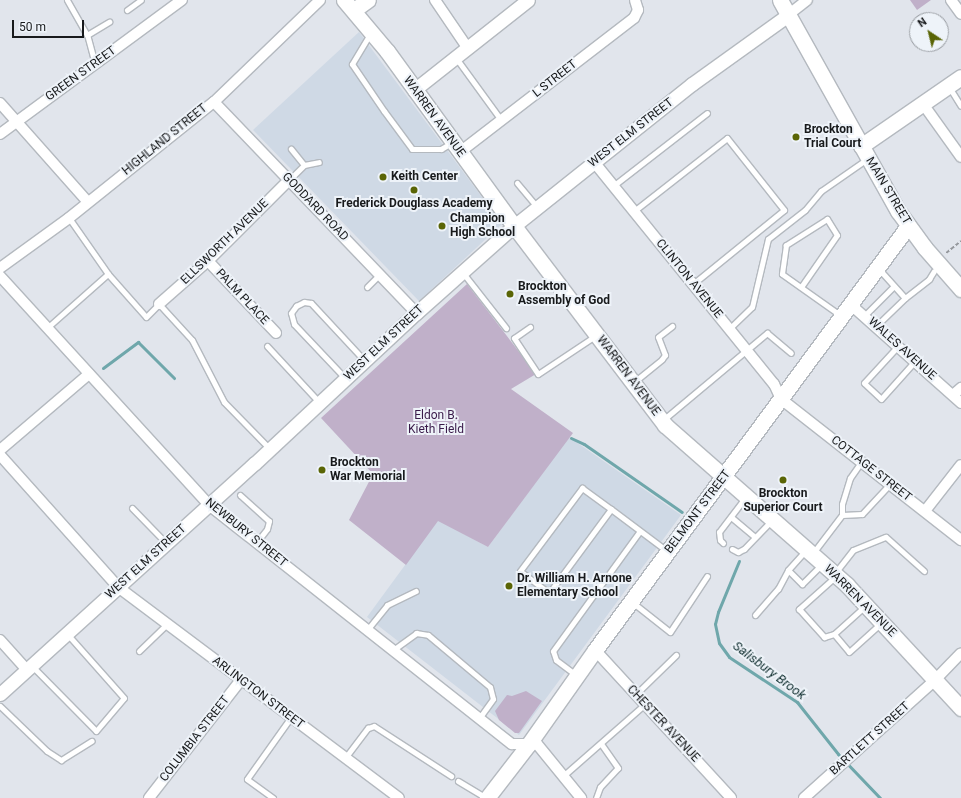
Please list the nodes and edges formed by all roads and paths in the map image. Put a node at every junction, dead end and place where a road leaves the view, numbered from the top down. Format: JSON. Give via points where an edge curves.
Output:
{"nodes":[{"id":1,"x":67,"y":0,"type":"edge"},
{"id":2,"x":141,"y":0,"type":"edge"},
{"id":3,"x":182,"y":0,"type":"edge"},
{"id":4,"x":368,"y":0,"type":"edge"},
{"id":5,"x":435,"y":0,"type":"edge"},
{"id":6,"x":528,"y":0,"type":"edge"},
{"id":7,"x":635,"y":0,"type":"edge"},
{"id":8,"x":780,"y":0,"type":"edge"},
{"id":9,"x":807,"y":0,"type":"edge"},
{"id":10,"x":951,"y":0,"type":"edge"},
{"id":11,"x":315,"y":1,"type":"edge"},
{"id":12,"x":349,"y":5,"type":"edge"},
{"id":13,"x":127,"y":10,"type":"dead end"},
{"id":14,"x":788,"y":14,"type":"junction"},
{"id":15,"x":961,"y":14,"type":"edge"},
{"id":16,"x":109,"y":22,"type":"dead end"},
{"id":17,"x":372,"y":31,"type":"junction"},
{"id":18,"x":87,"y":35,"type":"junction"},
{"id":19,"x":467,"y":47,"type":"junction"},
{"id":20,"x":456,"y":57,"type":"junction"},
{"id":21,"x":95,"y":64,"type":"junction"},
{"id":22,"x":961,"y":77,"type":"edge"},
{"id":23,"x":948,"y":86,"type":"junction"},
{"id":24,"x":414,"y":90,"type":"junction"},
{"id":25,"x":214,"y":102,"type":"junction"},
{"id":26,"x":0,"y":103,"type":"edge"},
{"id":27,"x":923,"y":104,"type":"junction"},
{"id":28,"x":961,"y":106,"type":"edge"},
{"id":29,"x":707,"y":113,"type":"dead end"},
{"id":30,"x":501,"y":120,"type":"junction"},
{"id":31,"x":16,"y":121,"type":"junction"},
{"id":32,"x":0,"y":134,"type":"edge"},
{"id":33,"x":456,"y":147,"type":"junction"},
{"id":34,"x":291,"y":149,"type":"dead end"},
{"id":35,"x":865,"y":152,"type":"junction"},
{"id":36,"x":961,"y":157,"type":"edge"},
{"id":37,"x":319,"y":162,"type":"dead end"},
{"id":38,"x":594,"y":162,"type":"junction"},
{"id":39,"x":304,"y":166,"type":"junction"},
{"id":40,"x":289,"y":180,"type":"junction"},
{"id":41,"x":517,"y":183,"type":"dead end"},
{"id":42,"x":614,"y":186,"type":"junction"},
{"id":43,"x":88,"y":202,"type":"junction"},
{"id":44,"x":538,"y":208,"type":"junction"},
{"id":45,"x":634,"y":211,"type":"junction"},
{"id":46,"x":68,"y":218,"type":"junction"},
{"id":47,"x":514,"y":226,"type":"junction"},
{"id":48,"x":908,"y":226,"type":"junction"},
{"id":49,"x":961,"y":241,"type":"edge"},
{"id":50,"x":208,"y":261,"type":"junction"},
{"id":51,"x":936,"y":266,"type":"junction"},
{"id":52,"x":877,"y":267,"type":"junction"},
{"id":53,"x":0,"y":268,"type":"edge"},
{"id":54,"x":463,"y":272,"type":"junction"},
{"id":55,"x":108,"y":274,"type":"junction"},
{"id":56,"x":379,"y":275,"type":"junction"},
{"id":57,"x":0,"y":276,"type":"edge"},
{"id":58,"x":927,"y":276,"type":"dead end"},
{"id":59,"x":918,"y":283,"type":"dead end"},
{"id":60,"x":693,"y":284,"type":"junction"},
{"id":61,"x":894,"y":286,"type":"junction"},
{"id":62,"x":367,"y":287,"type":"dead end"},
{"id":63,"x":801,"y":287,"type":"junction"},
{"id":64,"x":961,"y":289,"type":"edge"},
{"id":65,"x":905,"y":298,"type":"junction"},
{"id":66,"x":159,"y":304,"type":"junction"},
{"id":67,"x":850,"y":304,"type":"junction"},
{"id":68,"x":416,"y":313,"type":"junction"},
{"id":69,"x":841,"y":316,"type":"junction"},
{"id":70,"x":864,"y":316,"type":"junction"},
{"id":71,"x":672,"y":326,"type":"dead end"},
{"id":72,"x":876,"y":326,"type":"junction"},
{"id":73,"x":48,"y":327,"type":"junction"},
{"id":74,"x":530,"y":327,"type":"dead end"},
{"id":75,"x":506,"y":328,"type":"dead end"},
{"id":76,"x":730,"y":328,"type":"junction"},
{"id":77,"x":276,"y":333,"type":"dead end"},
{"id":78,"x":596,"y":334,"type":"junction"},
{"id":79,"x":267,"y":346,"type":"dead end"},
{"id":80,"x":898,"y":346,"type":"junction"},
{"id":81,"x":748,"y":351,"type":"junction"},
{"id":82,"x":791,"y":353,"type":"dead end"},
{"id":83,"x":365,"y":360,"type":"junction"},
{"id":84,"x":916,"y":361,"type":"junction"},
{"id":85,"x":89,"y":374,"type":"junction"},
{"id":86,"x":346,"y":378,"type":"junction"},
{"id":87,"x":633,"y":382,"type":"junction"},
{"id":88,"x":957,"y":392,"type":"edge"},
{"id":89,"x":781,"y":399,"type":"junction"},
{"id":90,"x":320,"y":403,"type":"junction"},
{"id":91,"x":961,"y":404,"type":"edge"},
{"id":92,"x":662,"y":420,"type":"junction"},
{"id":93,"x":0,"y":450,"type":"edge"},
{"id":94,"x":270,"y":450,"type":"junction"},
{"id":95,"x":0,"y":455,"type":"edge"},
{"id":96,"x":861,"y":462,"type":"junction"},
{"id":97,"x":961,"y":465,"type":"edge"},
{"id":98,"x":724,"y":476,"type":"junction"},
{"id":99,"x":890,"y":484,"type":"junction"},
{"id":100,"x":240,"y":495,"type":"dead end"},
{"id":101,"x":746,"y":496,"type":"junction"},
{"id":102,"x":209,"y":505,"type":"junction"},
{"id":103,"x":132,"y":508,"type":"dead end"},
{"id":104,"x":611,"y":509,"type":"junction"},
{"id":105,"x":925,"y":511,"type":"junction"},
{"id":106,"x":842,"y":515,"type":"junction"},
{"id":107,"x":731,"y":517,"type":"junction"},
{"id":108,"x":773,"y":519,"type":"junction"},
{"id":109,"x":640,"y":531,"type":"junction"},
{"id":110,"x":959,"y":535,"type":"edge"},
{"id":111,"x":755,"y":538,"type":"junction"},
{"id":112,"x":257,"y":542,"type":"junction"},
{"id":113,"x":723,"y":543,"type":"dead end"},
{"id":114,"x":166,"y":544,"type":"junction"},
{"id":115,"x":732,"y":549,"type":"dead end"},
{"id":116,"x":668,"y":552,"type":"junction"},
{"id":117,"x":814,"y":556,"type":"junction"},
{"id":118,"x":788,"y":570,"type":"junction"},
{"id":119,"x":924,"y":570,"type":"dead end"},
{"id":120,"x":835,"y":575,"type":"junction"},
{"id":121,"x":707,"y":576,"type":"dead end"},
{"id":122,"x":118,"y":587,"type":"junction"},
{"id":123,"x":416,"y":591,"type":"dead end"},
{"id":124,"x":631,"y":601,"type":"junction"},
{"id":125,"x":866,"y":606,"type":"junction"},
{"id":126,"x":755,"y":615,"type":"dead end"},
{"id":127,"x":882,"y":622,"type":"junction"},
{"id":128,"x":167,"y":624,"type":"junction"},
{"id":129,"x":367,"y":630,"type":"junction"},
{"id":130,"x":67,"y":634,"type":"junction"},
{"id":131,"x":834,"y":634,"type":"junction"},
{"id":132,"x":0,"y":640,"type":"edge"},
{"id":133,"x":393,"y":650,"type":"junction"},
{"id":134,"x":595,"y":650,"type":"junction"},
{"id":135,"x":140,"y":651,"type":"dead end"},
{"id":136,"x":961,"y":653,"type":"edge"},
{"id":137,"x":676,"y":655,"type":"dead end"},
{"id":138,"x":29,"y":667,"type":"junction"},
{"id":139,"x":577,"y":676,"type":"junction"},
{"id":140,"x":241,"y":680,"type":"junction"},
{"id":141,"x":935,"y":680,"type":"junction"},
{"id":142,"x":0,"y":694,"type":"edge"},
{"id":143,"x":636,"y":694,"type":"junction"},
{"id":144,"x":645,"y":704,"type":"junction"},
{"id":145,"x":0,"y":706,"type":"edge"},
{"id":146,"x":961,"y":708,"type":"edge"},
{"id":147,"x":291,"y":717,"type":"junction"},
{"id":148,"x":479,"y":718,"type":"junction"},
{"id":149,"x":91,"y":741,"type":"dead end"},
{"id":150,"x":602,"y":744,"type":"junction"},
{"id":151,"x":528,"y":745,"type":"junction"},
{"id":152,"x":345,"y":758,"type":"junction"},
{"id":153,"x":451,"y":776,"type":"dead end"},
{"id":154,"x":563,"y":776,"type":"junction"},
{"id":155,"x":458,"y":781,"type":"dead end"},
{"id":156,"x":150,"y":798,"type":"edge"},
{"id":157,"x":273,"y":798,"type":"edge"},
{"id":158,"x":399,"y":798,"type":"edge"},
{"id":159,"x":487,"y":798,"type":"edge"},
{"id":160,"x":581,"y":798,"type":"edge"},
{"id":161,"x":596,"y":798,"type":"edge"},
{"id":162,"x":731,"y":798,"type":"edge"},
{"id":163,"x":804,"y":798,"type":"edge"}],
"edges":[{"from":1,"to":18,"type":"lane"},
{"from":2,"to":13,"type":"lane"},
{"from":3,"to":21,"type":"street","name":"GREEN STREET"},
{"from":4,"to":12,"type":"main road"},
{"from":5,"to":19,"type":"street"},
{"from":6,"to":19,"type":"street"},
{"from":7,"to":30,"type":"street","name":"L STREET","via":[[638,10],[634,18]]},
{"from":8,"to":14,"type":"main road","name":"MAIN STREET"},
{"from":9,"to":14,"type":"street"},
{"from":10,"to":15,"type":"street"},
{"from":11,"to":25,"type":"street","name":"HIGHLAND STREET"},
{"from":12,"to":17,"type":"main road","name":"WARREN AVENUE"},
{"from":14,"to":35,"type":"main road","name":"MAIN STREET"},
{"from":14,"to":38,"type":"street","name":"WEST ELM STREET","via":[[692,84]]},
{"from":16,"to":18,"type":"lane"},
{"from":17,"to":24,"type":"main road","name":"WARREN AVENUE"},
{"from":17,"to":33,"type":"lane","via":[[352,64],[370,93],[412,149]]},
{"from":18,"to":21,"type":"lane"},
{"from":19,"to":20,"type":"street"},
{"from":20,"to":24,"type":"street"},
{"from":20,"to":30,"type":"lane"},
{"from":21,"to":31,"type":"street","name":"GREEN STREET"},
{"from":22,"to":23,"type":"main road"},
{"from":23,"to":27,"type":"main road"},
{"from":23,"to":28,"type":"lane"},
{"from":24,"to":33,"type":"main road","name":"WARREN AVENUE"},
{"from":25,"to":40,"type":"street","name":"GODDARD ROAD"},
{"from":25,"to":43,"type":"street","name":"HIGHLAND STREET"},
{"from":26,"to":31,"type":"street"},
{"from":27,"to":35,"type":"main road"},
{"from":27,"to":36,"type":"street"},
{"from":29,"to":42,"type":"lane"},
{"from":30,"to":33,"type":"street","name":"L STREET"},
{"from":31,"to":32,"type":"street","name":"GREEN STREET"},
{"from":31,"to":43,"type":"street"},
{"from":33,"to":47,"type":"main road","name":"WARREN AVENUE"},
{"from":34,"to":39,"type":"lane"},
{"from":35,"to":48,"type":"main road","name":"MAIN STREET"},
{"from":35,"to":76,"type":"lane","via":[[821,191],[805,210],[768,239],[752,307]]},
{"from":37,"to":39,"type":"lane"},
{"from":38,"to":42,"type":"street","name":"CLINTON AVENUE"},
{"from":38,"to":44,"type":"street","name":"WEST ELM STREET"},
{"from":39,"to":40,"type":"lane"},
{"from":40,"to":50,"type":"street","name":"ELLSWORTH AVENUE"},
{"from":40,"to":56,"type":"street","name":"GODDARD ROAD"},
{"from":41,"to":44,"type":"lane"},
{"from":42,"to":45,"type":"street","name":"CLINTON AVENUE"},
{"from":43,"to":46,"type":"street","name":"HIGHLAND STREET"},
{"from":44,"to":47,"type":"street","name":"WEST ELM STREET"},
{"from":45,"to":60,"type":"street","name":"CLINTON AVENUE"},
{"from":45,"to":60,"type":"lane","via":[[727,138],[784,210]]},
{"from":46,"to":53,"type":"street","name":"HIGHLAND STREET"},
{"from":46,"to":55,"type":"lane"},
{"from":47,"to":54,"type":"street","name":"WEST ELM STREET"},
{"from":47,"to":78,"type":"main road","name":"WARREN AVENUE"},
{"from":48,"to":51,"type":"main road","name":"MAIN STREET"},
{"from":48,"to":52,"type":"main road","name":"BELMONT STREET"},
{"from":49,"to":51,"type":"path"},
{"from":50,"to":66,"type":"street","name":"ELLSWORTH AVENUE"},
{"from":50,"to":77,"type":"street","name":"PALM PLACE"},
{"from":51,"to":58,"type":"lane"},
{"from":51,"to":64,"type":"main road","name":"MAIN STREET"},
{"from":51,"to":65,"type":"lane","via":[[929,279]]},
{"from":52,"to":61,"type":"lane"},
{"from":52,"to":67,"type":"main road","name":"BELMONT STREET"},
{"from":54,"to":68,"type":"street","name":"WEST ELM STREET"},
{"from":54,"to":75,"type":"lane"},
{"from":55,"to":66,"type":"lane","via":[[146,317]]},
{"from":55,"to":73,"type":"lane"},
{"from":56,"to":62,"type":"lane"},
{"from":56,"to":68,"type":"street","name":"GODDARD ROAD"},
{"from":57,"to":73,"type":"street","name":"NEWBURY STREET"},
{"from":59,"to":65,"type":"lane"},
{"from":60,"to":76,"type":"street","name":"CLINTON AVENUE"},
{"from":61,"to":65,"type":"lane"},
{"from":61,"to":70,"type":"lane"},
{"from":63,"to":63,"type":"lane","via":[[782,274],[786,245],[826,219],[837,235]]},
{"from":63,"to":69,"type":"lane"},
{"from":65,"to":72,"type":"lane"},
{"from":66,"to":94,"type":"lane","via":[[192,340],[224,402]]},
{"from":67,"to":69,"type":"main road","name":"BELMONT STREET"},
{"from":67,"to":70,"type":"street","name":"WALES AVENUE"},
{"from":68,"to":83,"type":"street","name":"WEST ELM STREET"},
{"from":69,"to":89,"type":"main road","name":"BELMONT STREET"},
{"from":70,"to":72,"type":"street","name":"WALES AVENUE"},
{"from":71,"to":87,"type":"lane","via":[[658,338],[665,355]]},
{"from":72,"to":80,"type":"street","name":"WALES AVENUE"},
{"from":73,"to":85,"type":"street","name":"NEWBURY STREET"},
{"from":74,"to":78,"type":"lane","via":[[514,338],[538,374]]},
{"from":76,"to":81,"type":"street","name":"CLINTON AVENUE"},
{"from":78,"to":87,"type":"main road","name":"WARREN AVENUE"},
{"from":79,"to":90,"type":"lane"},
{"from":80,"to":84,"type":"street","name":"WALES AVENUE"},
{"from":80,"to":84,"type":"lane","via":[[864,383],[881,398]]},
{"from":81,"to":82,"type":"lane","via":[[767,333]]},
{"from":81,"to":89,"type":"street","name":"CLINTON AVENUE","via":[[774,384]]},
{"from":81,"to":92,"type":"lane"},
{"from":83,"to":86,"type":"street","name":"WEST ELM STREET"},
{"from":83,"to":86,"type":"lane","via":[[311,303],[304,302],[296,306],[291,313],[294,324]]},
{"from":84,"to":88,"type":"street","name":"WALES AVENUE"},
{"from":85,"to":93,"type":"street"},
{"from":85,"to":102,"type":"street","name":"NEWBURY STREET"},
{"from":86,"to":90,"type":"street","name":"WEST ELM STREET"},
{"from":87,"to":92,"type":"main road","name":"WARREN AVENUE"},
{"from":88,"to":91,"type":"street","name":"WALES AVENUE"},
{"from":89,"to":96,"type":"street","name":"COTTAGE STREET"},
{"from":89,"to":98,"type":"main road","name":"BELMONT STREET"},
{"from":90,"to":94,"type":"street","name":"WEST ELM STREET"},
{"from":92,"to":98,"type":"main road","name":"WARREN AVENUE"},
{"from":94,"to":102,"type":"street","name":"WEST ELM STREET"},
{"from":95,"to":122,"type":"street","name":"ARLINGTON STREET"},
{"from":96,"to":99,"type":"street","name":"COTTAGE STREET"},
{"from":96,"to":106,"type":"lane","via":[[850,478],[842,504]]},
{"from":97,"to":105,"type":"street"},
{"from":98,"to":101,"type":"main road","name":"WARREN AVENUE"},
{"from":98,"to":116,"type":"main road","name":"BELMONT STREET"},
{"from":99,"to":105,"type":"street","name":"COTTAGE STREET"},
{"from":99,"to":106,"type":"lane","via":[[862,514]]},
{"from":100,"to":112,"type":"lane","via":[[269,521],[268,529]]},
{"from":101,"to":107,"type":"lane"},
{"from":101,"to":108,"type":"main road","name":"WARREN AVENUE"},
{"from":102,"to":112,"type":"street","name":"NEWBURY STREET"},
{"from":102,"to":114,"type":"street","name":"WEST ELM STREET"},
{"from":103,"to":114,"type":"lane"},
{"from":104,"to":104,"type":"lane","via":[[582,488],[520,571],[549,593]]},
{"from":104,"to":109,"type":"lane"},
{"from":105,"to":110,"type":"street","name":"COTTAGE STREET"},
{"from":106,"to":117,"type":"lane"},
{"from":107,"to":111,"type":"lane"},
{"from":107,"to":113,"type":"lane","via":[[719,532]]},
{"from":108,"to":111,"type":"lane"},
{"from":108,"to":117,"type":"main road","name":"WARREN AVENUE"},
{"from":109,"to":116,"type":"lane"},
{"from":109,"to":139,"type":"lane","via":[[553,651],[556,660]]},
{"from":111,"to":115,"type":"lane","via":[[738,552]]},
{"from":112,"to":129,"type":"street","name":"NEWBURY STREET"},
{"from":114,"to":122,"type":"street","name":"WEST ELM STREET"},
{"from":116,"to":124,"type":"main road","name":"BELMONT STREET"},
{"from":117,"to":118,"type":"lane"},
{"from":117,"to":118,"type":"lane","via":[[802,584]]},
{"from":117,"to":120,"type":"main road","name":"WARREN AVENUE"},
{"from":118,"to":126,"type":"lane","via":[[778,590]]},
{"from":119,"to":120,"type":"lane","via":[[886,538],[854,550]]},
{"from":120,"to":125,"type":"main road","name":"WARREN AVENUE"},
{"from":120,"to":131,"type":"lane","via":[[799,609],[824,637]]},
{"from":121,"to":124,"type":"lane","via":[[670,632]]},
{"from":122,"to":128,"type":"street","name":"ARLINGTON STREET"},
{"from":122,"to":130,"type":"street","name":"WEST ELM STREET"},
{"from":123,"to":129,"type":"lane","via":[[387,605]]},
{"from":124,"to":134,"type":"main road","name":"BELMONT STREET"},
{"from":125,"to":127,"type":"main road","name":"WARREN AVENUE"},
{"from":125,"to":131,"type":"lane"},
{"from":127,"to":131,"type":"lane","via":[[849,652]]},
{"from":127,"to":141,"type":"main road","name":"WARREN AVENUE"},
{"from":128,"to":135,"type":"lane"},
{"from":128,"to":140,"type":"street","name":"ARLINGTON STREET"},
{"from":129,"to":133,"type":"street","name":"NEWBURY STREET"},
{"from":130,"to":138,"type":"street","name":"WEST ELM STREET"},
{"from":130,"to":138,"type":"lane","via":[[124,698],[96,731]]},
{"from":132,"to":138,"type":"street"},
{"from":133,"to":148,"type":"street","name":"NEWBURY STREET"},
{"from":133,"to":148,"type":"lane","via":[[416,633],[428,635],[490,687],[494,699]]},
{"from":134,"to":139,"type":"main road","name":"BELMONT STREET"},
{"from":134,"to":143,"type":"street","name":"CHESTER AVENUE"},
{"from":136,"to":141,"type":"street","name":"BARTLETT STREET"},
{"from":137,"to":143,"type":"lane"},
{"from":138,"to":142,"type":"street","name":"WEST ELM STREET"},
{"from":139,"to":151,"type":"main road","name":"BELMONT STREET"},
{"from":140,"to":147,"type":"street","name":"ARLINGTON STREET"},
{"from":140,"to":156,"type":"street","name":"COLUMBIA STREET"},
{"from":141,"to":146,"type":"main road","name":"WARREN AVENUE"},
{"from":141,"to":163,"type":"street","name":"BARTLETT STREET"},
{"from":143,"to":144,"type":"street","name":"CHESTER AVENUE"},
{"from":144,"to":150,"type":"lane"},
{"from":144,"to":162,"type":"street","name":"CHESTER AVENUE"},
{"from":145,"to":149,"type":"lane","via":[[47,751],[62,760]]},
{"from":147,"to":152,"type":"street","name":"ARLINGTON STREET"},
{"from":147,"to":157,"type":"lane","via":[[247,779]]},
{"from":148,"to":151,"type":"street","name":"NEWBURY STREET","via":[[512,744]]},
{"from":150,"to":154,"type":"lane"},
{"from":150,"to":161,"type":"lane","via":[[618,768],[600,787]]},
{"from":151,"to":154,"type":"street","name":"NEWBURY STREET","via":[[538,744]]},
{"from":151,"to":159,"type":"main road","name":"BELMONT STREET"},
{"from":152,"to":153,"type":"lane","via":[[368,728],[374,726]]},
{"from":152,"to":158,"type":"street","name":"ARLINGTON STREET"},
{"from":154,"to":160,"type":"street"},
{"from":155,"to":159,"type":"lane"}]}
